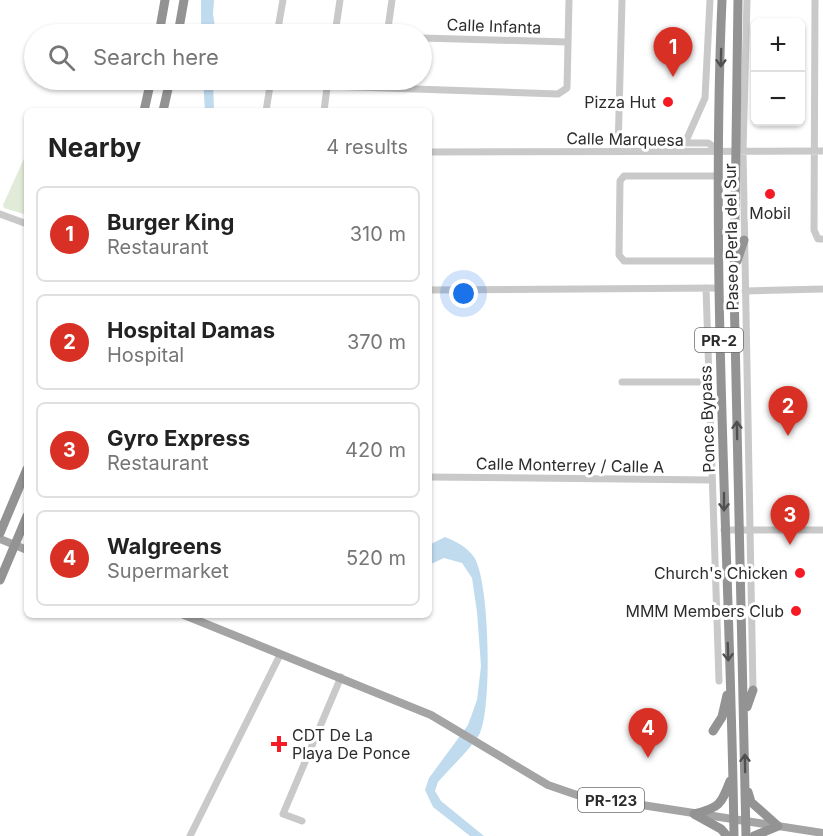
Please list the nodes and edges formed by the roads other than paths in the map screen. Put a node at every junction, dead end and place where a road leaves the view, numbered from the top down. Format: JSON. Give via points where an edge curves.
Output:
{"nodes":[{"id":1,"x":165,"y":0,"type":"edge"},
{"id":2,"x":184,"y":0,"type":"edge"},
{"id":3,"x":283,"y":0,"type":"edge"},
{"id":4,"x":340,"y":0,"type":"edge"},
{"id":5,"x":392,"y":0,"type":"edge"},
{"id":6,"x":569,"y":0,"type":"edge"},
{"id":7,"x":622,"y":0,"type":"edge"},
{"id":8,"x":710,"y":0,"type":"edge"},
{"id":9,"x":738,"y":0,"type":"edge"},
{"id":10,"x":747,"y":0,"type":"edge"},
{"id":11,"x":815,"y":0,"type":"edge"},
{"id":12,"x":722,"y":2,"type":"edge"},
{"id":13,"x":161,"y":24,"type":"edge"},
{"id":14,"x":180,"y":24,"type":"edge"},
{"id":15,"x":279,"y":24,"type":"edge"},
{"id":16,"x":336,"y":24,"type":"edge"},
{"id":17,"x":388,"y":24,"type":"edge"},
{"id":18,"x":432,"y":38,"type":"edge"},
{"id":19,"x":567,"y":42,"type":"junction"},
{"id":20,"x":432,"y":88,"type":"edge"},
{"id":21,"x":149,"y":90,"type":"edge"},
{"id":22,"x":168,"y":90,"type":"edge"},
{"id":23,"x":269,"y":90,"type":"edge"},
{"id":24,"x":326,"y":90,"type":"edge"},
{"id":25,"x":145,"y":108,"type":"edge"},
{"id":26,"x":164,"y":108,"type":"edge"},
{"id":27,"x":266,"y":108,"type":"edge"},
{"id":28,"x":324,"y":108,"type":"edge"},
{"id":29,"x":619,"y":142,"type":"junction"},
{"id":30,"x":652,"y":142,"type":"junction"},
{"id":31,"x":685,"y":143,"type":"junction"},
{"id":32,"x":718,"y":150,"type":"junction"},
{"id":33,"x":618,"y":151,"type":"junction"},
{"id":34,"x":739,"y":151,"type":"junction"},
{"id":35,"x":813,"y":151,"type":"junction"},
{"id":36,"x":823,"y":151,"type":"edge"},
{"id":37,"x":432,"y":152,"type":"edge"},
{"id":38,"x":652,"y":152,"type":"junction"},
{"id":39,"x":719,"y":176,"type":"junction"},
{"id":40,"x":0,"y":214,"type":"edge"},
{"id":41,"x":24,"y":223,"type":"edge"},
{"id":42,"x":820,"y":239,"type":"edge"},
{"id":43,"x":744,"y":240,"type":"junction"},
{"id":44,"x":718,"y":261,"type":"junction"},
{"id":45,"x":734,"y":269,"type":"junction"},
{"id":46,"x":706,"y":288,"type":"junction"},
{"id":47,"x":718,"y":288,"type":"junction"},
{"id":48,"x":823,"y":289,"type":"edge"},
{"id":49,"x":432,"y":290,"type":"edge"},
{"id":50,"x":745,"y":291,"type":"junction"},
{"id":51,"x":622,"y":382,"type":"dead end"},
{"id":52,"x":707,"y":382,"type":"junction"},
{"id":53,"x":24,"y":476,"type":"edge"},
{"id":54,"x":432,"y":477,"type":"edge"},
{"id":55,"x":711,"y":480,"type":"junction"},
{"id":56,"x":24,"y":523,"type":"edge"},
{"id":57,"x":724,"y":530,"type":"junction"},
{"id":58,"x":745,"y":530,"type":"junction"},
{"id":59,"x":823,"y":530,"type":"edge"},
{"id":60,"x":0,"y":533,"type":"edge"},
{"id":61,"x":0,"y":539,"type":"edge"},
{"id":62,"x":24,"y":549,"type":"edge"},
{"id":63,"x":0,"y":580,"type":"edge"},
{"id":64,"x":191,"y":618,"type":"edge"},
{"id":65,"x":280,"y":655,"type":"junction"},
{"id":66,"x":341,"y":677,"type":"junction"},
{"id":67,"x":719,"y":681,"type":"dead end"},
{"id":68,"x":729,"y":684,"type":"junction"},
{"id":69,"x":753,"y":690,"type":"joint"},
{"id":70,"x":745,"y":715,"type":"junction"},
{"id":71,"x":713,"y":732,"type":"dead end"},
{"id":72,"x":732,"y":776,"type":"junction"},
{"id":73,"x":746,"y":787,"type":"junction"},
{"id":74,"x":694,"y":813,"type":"junction"},
{"id":75,"x":734,"y":820,"type":"junction"},
{"id":76,"x":302,"y":821,"type":"dead end"},
{"id":77,"x":746,"y":822,"type":"junction"},
{"id":78,"x":778,"y":826,"type":"junction"},
{"id":79,"x":823,"y":833,"type":"edge"},
{"id":80,"x":190,"y":836,"type":"edge"},
{"id":81,"x":727,"y":836,"type":"edge"},
{"id":82,"x":734,"y":836,"type":"edge"},
{"id":83,"x":746,"y":836,"type":"edge"},
{"id":84,"x":754,"y":836,"type":"edge"}],
"edges":[{"from":1,"to":13,"type":"highway"},
{"from":2,"to":14,"type":"highway"},
{"from":3,"to":15,"type":"street"},
{"from":4,"to":16,"type":"street"},
{"from":5,"to":17,"type":"street"},
{"from":6,"to":19,"type":"street"},
{"from":7,"to":29,"type":"street"},
{"from":8,"to":31,"type":"street","via":[[705,98]]},
{"from":9,"to":34,"type":"highway","name":"Ponce Bypass","number":"PR-2"},
{"from":10,"to":34,"type":"street","name":"Paseo Perla del Sur"},
{"from":11,"to":35,"type":"street"},
{"from":12,"to":32,"type":"highway","name":"Ponce Bypass","number":"PR-2","one_way":true},
{"from":18,"to":19,"type":"street","name":"Calle Infanta"},
{"from":19,"to":20,"type":"street","via":[[567,88],[558,94]]},
{"from":21,"to":25,"type":"highway"},
{"from":22,"to":26,"type":"highway"},
{"from":23,"to":27,"type":"street"},
{"from":24,"to":28,"type":"street"},
{"from":29,"to":30,"type":"street","name":"Calle Marquesa"},
{"from":29,"to":33,"type":"street"},
{"from":30,"to":31,"type":"street","name":"Calle Marquesa"},
{"from":30,"to":38,"type":"street"},
{"from":31,"to":32,"type":"street","name":"Calle Marquesa","via":[[708,143]]},
{"from":32,"to":34,"type":"street"},
{"from":32,"to":38,"type":"street","name":"Calle Marquesa"},
{"from":32,"to":39,"type":"highway","name":"Ponce Bypass","number":"PR-2"},
{"from":33,"to":37,"type":"street","name":"Calle Marquesa"},
{"from":33,"to":38,"type":"street","name":"Calle Marquesa"},
{"from":34,"to":35,"type":"street"},
{"from":34,"to":43,"type":"street","name":"Paseo Perla del Sur"},
{"from":34,"to":45,"type":"highway","name":"Ponce Bypass","number":"PR-2"},
{"from":35,"to":36,"type":"street"},
{"from":35,"to":42,"type":"street","via":[[814,230]]},
{"from":39,"to":44,"type":"highway","name":"Ponce Bypass","number":"PR-2"},
{"from":39,"to":44,"type":"street","via":[[624,176],[620,181],[619,255],[624,261]]},
{"from":40,"to":41,"type":"street"},
{"from":43,"to":45,"type":"highway"},
{"from":43,"to":50,"type":"street","name":"Paseo Perla del Sur"},
{"from":44,"to":47,"type":"highway","name":"Ponce Bypass","number":"PR-2"},
{"from":58,"to":45,"type":"highway","name":"Ponce Bypass","number":"PR-2","one_way":true},
{"from":46,"to":47,"type":"street"},
{"from":46,"to":49,"type":"street"},
{"from":46,"to":52,"type":"street"},
{"from":47,"to":57,"type":"highway","name":"Ponce Bypass","number":"PR-2","one_way":true},
{"from":48,"to":50,"type":"street"},
{"from":50,"to":58,"type":"street","name":"Paseo Perla del Sur"},
{"from":51,"to":52,"type":"street"},
{"from":52,"to":55,"type":"street"},
{"from":53,"to":60,"type":"highway"},
{"from":54,"to":55,"type":"street","name":"Calle Monterrey / Calle A"},
{"from":55,"to":67,"type":"street"},
{"from":56,"to":63,"type":"highway"},
{"from":57,"to":58,"type":"street"},
{"from":57,"to":68,"type":"highway","name":"Ponce Bypass","number":"PR-2","one_way":true},
{"from":58,"to":59,"type":"street"},
{"from":58,"to":69,"type":"street","name":"Paseo Perla del Sur"},
{"from":58,"to":70,"type":"highway","name":"Ponce Bypass","number":"PR-2"},
{"from":61,"to":62,"type":"main road"},
{"from":64,"to":65,"type":"main road","number":"PR-123"},
{"from":65,"to":66,"type":"main road","number":"PR-123"},
{"from":65,"to":80,"type":"street"},
{"from":66,"to":74,"type":"main road","number":"PR-123","via":[[431,715],[548,785],[577,795]]},
{"from":66,"to":76,"type":"street","via":[[283,814]]},
{"from":68,"to":71,"type":"highway","via":[[722,717]]},
{"from":68,"to":72,"type":"highway","name":"Ponce Bypass","number":"PR-2"},
{"from":69,"to":70,"type":"highway"},
{"from":73,"to":70,"type":"highway","name":"Ponce Bypass","number":"PR-2","one_way":true},
{"from":72,"to":74,"type":"highway","via":[[722,802],[712,810]]},
{"from":72,"to":75,"type":"highway","name":"Ponce Bypass","number":"PR-2"},
{"from":73,"to":77,"type":"highway","name":"Ponce Bypass","number":"PR-2"},
{"from":73,"to":78,"type":"highway","via":[[752,802]]},
{"from":74,"to":75,"type":"main road","number":"PR-123"},
{"from":74,"to":81,"type":"highway"},
{"from":75,"to":77,"type":"main road","number":"PR-123"},
{"from":75,"to":82,"type":"highway","name":"Ponce Bypass","number":"PR-2"},
{"from":77,"to":78,"type":"main road","number":"PR-123"},
{"from":77,"to":83,"type":"highway","name":"Ponce Bypass","number":"PR-2"},
{"from":78,"to":79,"type":"main road","number":"PR-123"},
{"from":78,"to":84,"type":"highway"}]}
